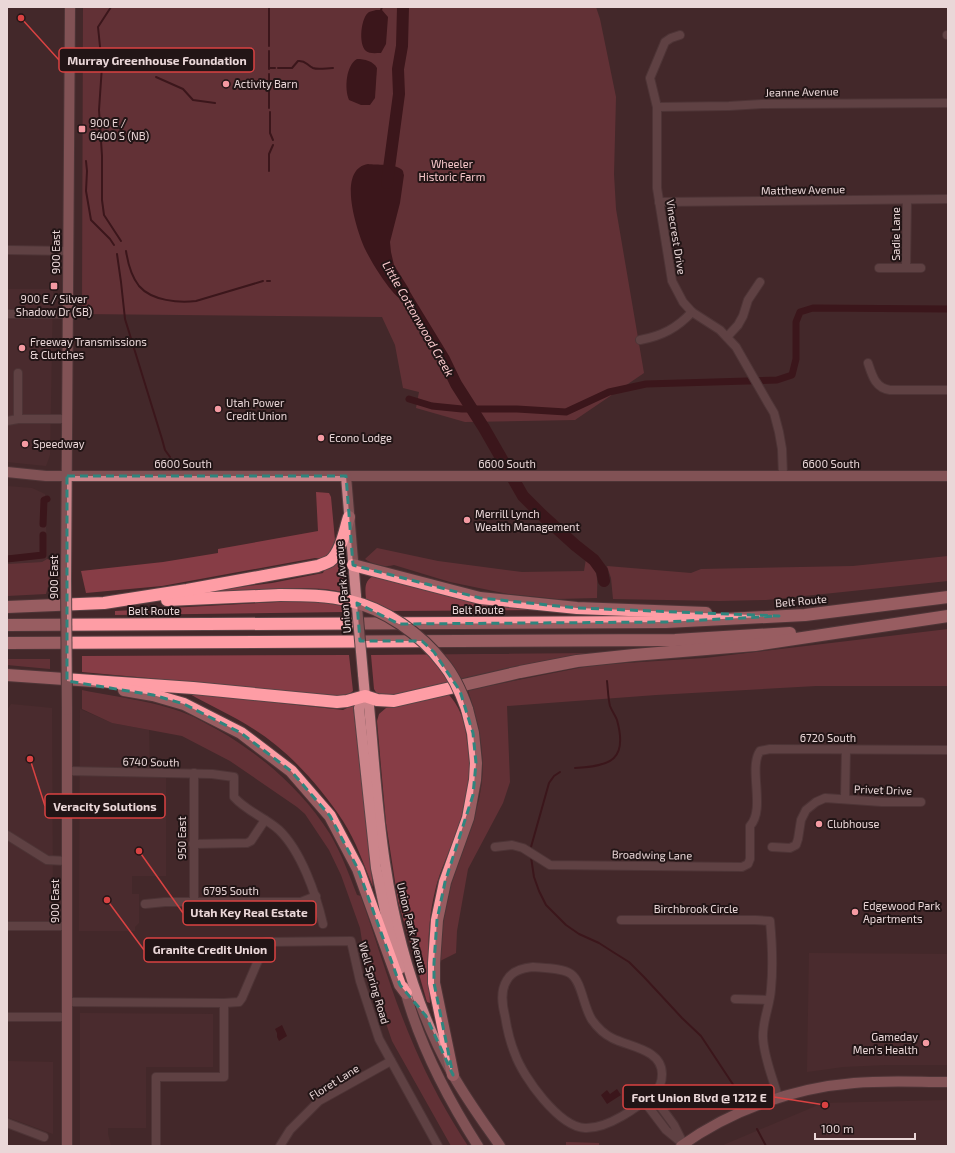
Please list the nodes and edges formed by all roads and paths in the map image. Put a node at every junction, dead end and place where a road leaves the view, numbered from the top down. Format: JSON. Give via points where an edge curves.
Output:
{"nodes":[{"id":1,"x":70,"y":7,"type":"edge"},
{"id":2,"x":680,"y":35,"type":"dead end"},
{"id":3,"x":948,"y":103,"type":"edge"},
{"id":4,"x":657,"y":107,"type":"junction"},
{"id":5,"x":948,"y":199,"type":"edge"},
{"id":6,"x":907,"y":200,"type":"junction"},
{"id":7,"x":659,"y":202,"type":"junction"},
{"id":8,"x":7,"y":250,"type":"edge"},
{"id":9,"x":68,"y":251,"type":"junction"},
{"id":10,"x":879,"y":268,"type":"dead end"},
{"id":11,"x":906,"y":268,"type":"junction"},
{"id":12,"x":921,"y":268,"type":"dead end"},
{"id":13,"x":760,"y":282,"type":"dead end"},
{"id":14,"x":692,"y":312,"type":"junction"},
{"id":15,"x":7,"y":314,"type":"edge"},
{"id":16,"x":67,"y":314,"type":"junction"},
{"id":17,"x":727,"y":337,"type":"junction"},
{"id":18,"x":640,"y":340,"type":"dead end"},
{"id":19,"x":868,"y":363,"type":"dead end"},
{"id":20,"x":18,"y":373,"type":"dead end"},
{"id":21,"x":948,"y":390,"type":"edge"},
{"id":22,"x":18,"y":419,"type":"junction"},
{"id":23,"x":67,"y":419,"type":"junction"},
{"id":24,"x":7,"y":421,"type":"edge"},
{"id":25,"x":7,"y":472,"type":"edge"},
{"id":26,"x":67,"y":476,"type":"junction"},
{"id":27,"x":346,"y":476,"type":"junction"},
{"id":28,"x":783,"y":476,"type":"junction"},
{"id":29,"x":948,"y":476,"type":"edge"},
{"id":30,"x":349,"y":517,"type":"junction"},
{"id":31,"x":353,"y":565,"type":"junction"},
{"id":32,"x":948,"y":596,"type":"edge"},
{"id":33,"x":104,"y":603,"type":"junction"},
{"id":34,"x":7,"y":607,"type":"edge"},
{"id":35,"x":779,"y":616,"type":"junction"},
{"id":36,"x":948,"y":616,"type":"edge"},
{"id":37,"x":7,"y":625,"type":"edge"},
{"id":38,"x":7,"y":643,"type":"edge"},
{"id":39,"x":7,"y":675,"type":"edge"},
{"id":40,"x":34,"y":677,"type":"junction"},
{"id":41,"x":365,"y":696,"type":"junction"},
{"id":42,"x":846,"y":749,"type":"junction"},
{"id":43,"x":948,"y":750,"type":"edge"},
{"id":44,"x":67,"y":771,"type":"junction"},
{"id":45,"x":194,"y":773,"type":"junction"},
{"id":46,"x":845,"y":799,"type":"junction"},
{"id":47,"x":757,"y":801,"type":"joint"},
{"id":48,"x":921,"y":802,"type":"dead end"},
{"id":49,"x":265,"y":820,"type":"junction"},
{"id":50,"x":7,"y":835,"type":"edge"},
{"id":51,"x":193,"y":844,"type":"junction"},
{"id":52,"x":495,"y":847,"type":"dead end"},
{"id":53,"x":772,"y":847,"type":"dead end"},
{"id":54,"x":67,"y":862,"type":"junction"},
{"id":55,"x":316,"y":896,"type":"junction"},
{"id":56,"x":194,"y":902,"type":"junction"},
{"id":57,"x":145,"y":904,"type":"dead end"},
{"id":58,"x":621,"y":920,"type":"dead end"},
{"id":59,"x":323,"y":924,"type":"dead end"},
{"id":60,"x":7,"y":926,"type":"edge"},
{"id":61,"x":67,"y":926,"type":"junction"},
{"id":62,"x":406,"y":993,"type":"junction"},
{"id":63,"x":735,"y":999,"type":"dead end"},
{"id":64,"x":769,"y":1000,"type":"junction"},
{"id":65,"x":67,"y":1002,"type":"junction"},
{"id":66,"x":224,"y":1003,"type":"junction"},
{"id":67,"x":7,"y":1017,"type":"edge"},
{"id":68,"x":67,"y":1017,"type":"junction"},
{"id":69,"x":391,"y":1061,"type":"junction"},
{"id":70,"x":453,"y":1075,"type":"junction"},
{"id":71,"x":948,"y":1082,"type":"edge"},
{"id":72,"x":652,"y":1095,"type":"junction"},
{"id":73,"x":778,"y":1098,"type":"junction"},
{"id":74,"x":644,"y":1101,"type":"junction"},
{"id":75,"x":7,"y":1123,"type":"edge"},
{"id":76,"x":44,"y":1136,"type":"dead end"},
{"id":77,"x":682,"y":1145,"type":"edge"},
{"id":78,"x":67,"y":1146,"type":"edge"},
{"id":79,"x":156,"y":1146,"type":"edge"},
{"id":80,"x":280,"y":1146,"type":"edge"},
{"id":81,"x":438,"y":1146,"type":"edge"},
{"id":82,"x":478,"y":1146,"type":"edge"},
{"id":83,"x":500,"y":1146,"type":"edge"}],
"edges":[{"from":1,"to":9,"type":"main road","name":"900 East"},
{"from":2,"to":4,"type":"street","name":"Vinecrest Drive","via":[[665,42],[650,75]]},
{"from":3,"to":4,"type":"street","name":"Jeanne Avenue"},
{"from":4,"to":7,"type":"street","name":"Vinecrest Drive"},
{"from":5,"to":6,"type":"street","name":"Matthew Avenue"},
{"from":6,"to":7,"type":"street","name":"Matthew Avenue"},
{"from":6,"to":11,"type":"street","name":"Sadie Lane"},
{"from":7,"to":14,"type":"street","name":"Vinecrest Drive","via":[[672,282],[682,302]]},
{"from":8,"to":9,"type":"street"},
{"from":9,"to":16,"type":"main road","name":"900 East"},
{"from":10,"to":11,"type":"street","name":"Sadie Lane"},
{"from":11,"to":12,"type":"street","name":"Sadie Lane"},
{"from":13,"to":17,"type":"street","via":[[752,293],[738,325]]},
{"from":14,"to":17,"type":"street","name":"Vinecrest Drive"},
{"from":14,"to":18,"type":"street","via":[[675,328]]},
{"from":15,"to":16,"type":"street"},
{"from":16,"to":23,"type":"main road","name":"900 East"},
{"from":17,"to":28,"type":"street","name":"Vinecrest Drive","via":[[736,347],[774,413],[782,449]]},
{"from":19,"to":21,"type":"street","via":[[875,381],[884,389]]},
{"from":20,"to":22,"type":"street"},
{"from":22,"to":23,"type":"street"},
{"from":22,"to":24,"type":"street"},
{"from":23,"to":26,"type":"main road","name":"900 East"},
{"from":25,"to":26,"type":"main road","name":"6600 South"},
{"from":26,"to":27,"type":"main road","name":"6600 South"},
{"from":26,"to":44,"type":"main road","name":"900 East","bridge":true},
{"from":27,"to":28,"type":"main road","name":"6600 South"},
{"from":27,"to":30,"type":"main road","name":"Union Park Avenue"},
{"from":28,"to":29,"type":"main road","name":"6600 South"},
{"from":30,"to":31,"type":"main road","name":"Union Park Avenue"},
{"from":30,"to":33,"type":"highway","via":[[341,544],[332,560],[326,563]]},
{"from":31,"to":35,"type":"highway","via":[[480,598],[577,608]]},
{"from":31,"to":41,"type":"main road","name":"Union Park Avenue","bridge":true},
{"from":32,"to":35,"type":"highway","name":"Belt Route","via":[[805,615]]},
{"from":33,"to":34,"type":"highway"},
{"from":33,"to":70,"type":"highway","bridge":true,"via":[[307,595],[344,599],[374,609],[390,618],[416,636],[444,663],[460,690],[467,709],[476,763],[468,818],[445,882],[437,920],[434,983]]},
{"from":35,"to":37,"type":"highway","name":"Belt Route","via":[[658,622]]},
{"from":36,"to":38,"type":"highway","via":[[811,632],[674,640]]},
{"from":36,"to":41,"type":"highway","via":[[754,645],[577,661],[394,701]]},
{"from":39,"to":40,"type":"highway"},
{"from":40,"to":41,"type":"highway","via":[[193,688],[337,702]]},
{"from":40,"to":62,"type":"highway","via":[[146,694],[184,704],[241,733],[291,771],[330,816],[358,869],[400,986]]},
{"from":41,"to":62,"type":"main road","name":"Union Park Avenue","via":[[359,708],[373,849],[384,908]]},
{"from":41,"to":70,"type":"main road","name":"Union Park Avenue","via":[[369,706],[382,843],[397,925],[423,1009]]},
{"from":42,"to":43,"type":"street","name":"6720 South"},
{"from":42,"to":46,"type":"street","name":"Privet Drive"},
{"from":42,"to":47,"type":"street","name":"6720 South","via":[[760,751],[756,763]]},
{"from":44,"to":45,"type":"street","name":"6740 South"},
{"from":44,"to":54,"type":"main road","name":"900 East"},
{"from":45,"to":49,"type":"street","name":"6740 South","via":[[234,777],[234,797]]},
{"from":45,"to":51,"type":"street","name":"950 East"},
{"from":46,"to":48,"type":"street","name":"Privet Drive"},
{"from":46,"to":53,"type":"street","name":"Privet Drive","via":[[825,798],[816,802],[806,810],[801,820],[796,845],[790,848]]},
{"from":47,"to":52,"type":"street","name":"Broadwing Lane","via":[[756,818],[750,826],[750,859],[748,864],[742,867],[550,865],[523,848],[512,845]]},
{"from":49,"to":51,"type":"street","via":[[247,843]]},
{"from":49,"to":55,"type":"street","via":[[285,837]]},
{"from":50,"to":54,"type":"street","via":[[47,860]]},
{"from":51,"to":56,"type":"street","name":"950 East"},
{"from":54,"to":61,"type":"main road","name":"900 East"},
{"from":55,"to":56,"type":"street","name":"6795 South","via":[[301,902]]},
{"from":55,"to":59,"type":"street"},
{"from":56,"to":57,"type":"street","name":"6795 South"},
{"from":58,"to":64,"type":"street","name":"Birchbrook Circle","via":[[770,921]]},
{"from":60,"to":61,"type":"street"},
{"from":61,"to":65,"type":"main road","name":"900 East"},
{"from":62,"to":82,"type":"main road","name":"Union Park Avenue","via":[[426,1053],[452,1104]]},
{"from":63,"to":64,"type":"street"},
{"from":64,"to":73,"type":"street","via":[[763,1028],[764,1051]]},
{"from":65,"to":66,"type":"street","name":"Well Spring Road"},
{"from":65,"to":68,"type":"main road","name":"900 East"},
{"from":66,"to":69,"type":"street","name":"Well Spring Road","via":[[239,1002],[242,998],[266,942],[351,941],[372,1019]]},
{"from":66,"to":79,"type":"street","via":[[224,1077],[156,1077]]},
{"from":67,"to":68,"type":"street"},
{"from":68,"to":78,"type":"main road","name":"900 East"},
{"from":69,"to":80,"type":"street","name":"Floret Lane","via":[[319,1101],[290,1130]]},
{"from":69,"to":81,"type":"street","name":"Well Spring Road"},
{"from":70,"to":83,"type":"main road","name":"Union Park Avenue"},
{"from":71,"to":73,"type":"main road","via":[[854,1083],[813,1088]]},
{"from":72,"to":74,"type":"street"},
{"from":72,"to":74,"type":"street","via":[[661,1083],[660,1064],[650,1053],[602,1031],[586,1009],[574,975],[533,967],[512,974],[502,996],[508,1031],[522,1068],[552,1109],[576,1126],[593,1128],[612,1123]]},
{"from":72,"to":77,"type":"street","via":[[674,1125]]},
{"from":73,"to":77,"type":"main road","via":[[719,1122]]},
{"from":74,"to":77,"type":"street","via":[[666,1130]]},
{"from":75,"to":76,"type":"street"}]}
